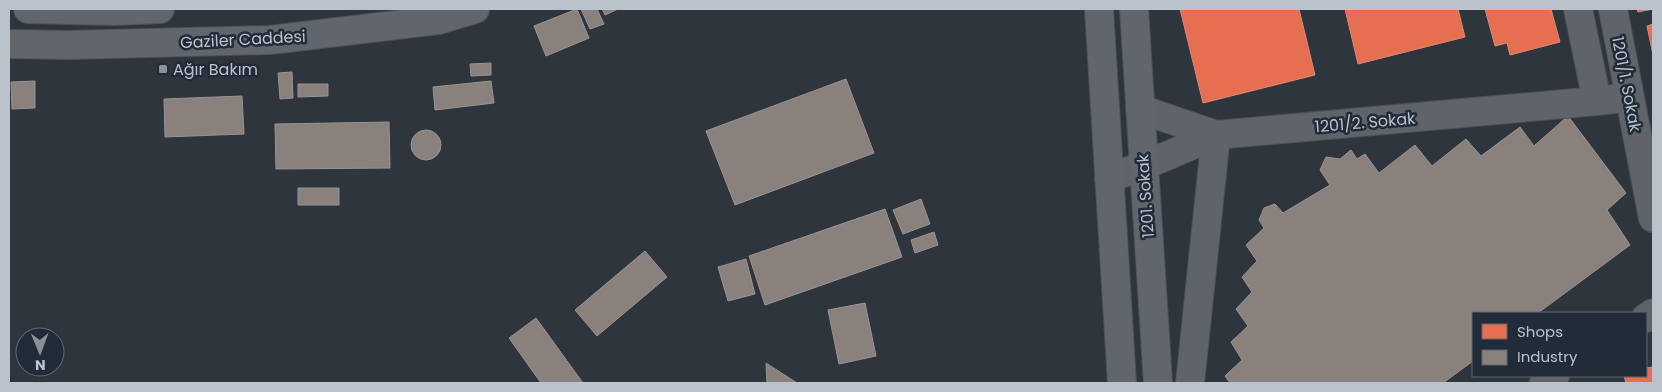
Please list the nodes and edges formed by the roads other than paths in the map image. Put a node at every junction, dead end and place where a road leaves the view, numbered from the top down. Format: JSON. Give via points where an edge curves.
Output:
{"nodes":[{"id":1,"x":28,"y":9,"type":"edge"},
{"id":2,"x":160,"y":9,"type":"edge"},
{"id":3,"x":475,"y":9,"type":"edge"},
{"id":4,"x":1099,"y":9,"type":"edge"},
{"id":5,"x":1134,"y":9,"type":"edge"},
{"id":6,"x":1578,"y":9,"type":"edge"},
{"id":7,"x":1613,"y":9,"type":"edge"},
{"id":8,"x":9,"y":44,"type":"edge"},
{"id":9,"x":1629,"y":97,"type":"junction"},
{"id":10,"x":1597,"y":101,"type":"junction"},
{"id":11,"x":1140,"y":109,"type":"junction"},
{"id":12,"x":1216,"y":135,"type":"junction"},
{"id":13,"x":1143,"y":166,"type":"junction"},
{"id":14,"x":1109,"y":178,"type":"junction"},
{"id":15,"x":1653,"y":218,"type":"edge"},
{"id":16,"x":1122,"y":383,"type":"edge"},
{"id":17,"x":1158,"y":383,"type":"edge"},
{"id":18,"x":1190,"y":383,"type":"edge"}],
"edges":[{"from":1,"to":2,"type":"main road"},
{"from":3,"to":8,"type":"main road","name":"Gaziler Caddesi","via":[[438,20],[270,40]]},
{"from":4,"to":14,"type":"main road"},
{"from":5,"to":11,"type":"main road","name":"1201. Sokak"},
{"from":6,"to":10,"type":"street","name":"1201/1. Sokak"},
{"from":7,"to":9,"type":"street","name":"1201/1. Sokak"},
{"from":9,"to":10,"type":"street","name":"1201/2. Sokak"},
{"from":9,"to":15,"type":"street","name":"1201/1. Sokak"},
{"from":10,"to":12,"type":"street","name":"1201/2. Sokak"},
{"from":11,"to":12,"type":"street"},
{"from":11,"to":13,"type":"main road","name":"1201. Sokak"},
{"from":12,"to":13,"type":"street","name":"1201/2. Sokak"},
{"from":12,"to":18,"type":"street"},
{"from":13,"to":14,"type":"street","name":"1201/2. Sokak"},
{"from":13,"to":17,"type":"main road","name":"1201. Sokak"},
{"from":14,"to":16,"type":"main road"}]}
